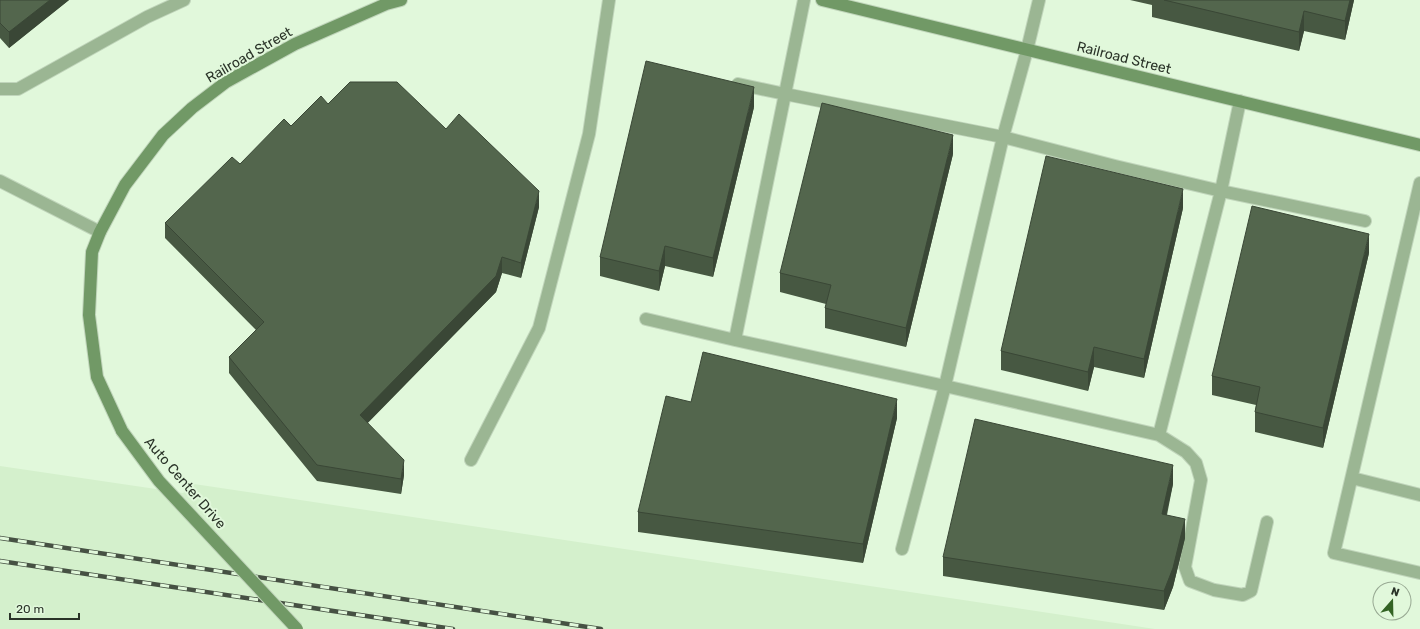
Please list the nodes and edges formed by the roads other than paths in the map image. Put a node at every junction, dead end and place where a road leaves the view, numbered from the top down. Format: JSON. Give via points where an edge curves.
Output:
{"nodes":[{"id":1,"x":184,"y":0,"type":"edge"},
{"id":2,"x":401,"y":0,"type":"edge"},
{"id":3,"x":609,"y":0,"type":"edge"},
{"id":4,"x":804,"y":0,"type":"edge"},
{"id":5,"x":822,"y":0,"type":"edge"},
{"id":6,"x":1039,"y":0,"type":"edge"},
{"id":7,"x":1027,"y":50,"type":"junction"},
{"id":8,"x":724,"y":81,"type":"edge"},
{"id":9,"x":0,"y":89,"type":"edge"},
{"id":10,"x":785,"y":94,"type":"junction"},
{"id":11,"x":1240,"y":101,"type":"junction"},
{"id":12,"x":1003,"y":136,"type":"junction"},
{"id":13,"x":1420,"y":145,"type":"edge"},
{"id":14,"x":0,"y":181,"type":"edge"},
{"id":15,"x":1420,"y":183,"type":"edge"},
{"id":16,"x":1221,"y":191,"type":"junction"},
{"id":17,"x":1365,"y":221,"type":"dead end"},
{"id":18,"x":100,"y":232,"type":"junction"},
{"id":19,"x":1414,"y":237,"type":"edge"},
{"id":20,"x":646,"y":319,"type":"dead end"},
{"id":21,"x":735,"y":340,"type":"junction"},
{"id":22,"x":945,"y":386,"type":"junction"},
{"id":23,"x":1159,"y":435,"type":"junction"},
{"id":24,"x":471,"y":460,"type":"dead end"},
{"id":25,"x":1352,"y":478,"type":"junction"},
{"id":26,"x":1420,"y":495,"type":"edge"},
{"id":27,"x":1267,"y":522,"type":"dead end"},
{"id":28,"x":902,"y":549,"type":"dead end"},
{"id":29,"x":1420,"y":573,"type":"edge"},
{"id":30,"x":297,"y":629,"type":"edge"}],
"edges":[{"from":1,"to":9,"type":"street","via":[[18,89]]},
{"from":2,"to":18,"type":"main road","name":"Railroad Street","via":[[386,4],[295,44],[226,82],[192,108],[162,135],[125,185]]},
{"from":3,"to":24,"type":"street","via":[[590,134],[539,328]]},
{"from":4,"to":10,"type":"street"},
{"from":5,"to":7,"type":"main road","name":"Railroad Street"},
{"from":6,"to":7,"type":"street"},
{"from":7,"to":11,"type":"main road","name":"Railroad Street"},
{"from":7,"to":12,"type":"street"},
{"from":8,"to":10,"type":"street"},
{"from":10,"to":12,"type":"street"},
{"from":10,"to":21,"type":"street"},
{"from":11,"to":13,"type":"main road","name":"Railroad Street"},
{"from":11,"to":16,"type":"street"},
{"from":12,"to":16,"type":"street"},
{"from":12,"to":22,"type":"street"},
{"from":14,"to":18,"type":"street"},
{"from":15,"to":19,"type":"street"},
{"from":16,"to":17,"type":"street"},
{"from":16,"to":23,"type":"street"},
{"from":18,"to":30,"type":"main road","name":"Auto Center Drive","bridge":true,"via":[[92,252],[89,315],[97,377],[122,432],[160,481]]},
{"from":19,"to":25,"type":"street"},
{"from":20,"to":21,"type":"street"},
{"from":21,"to":22,"type":"street"},
{"from":22,"to":23,"type":"street"},
{"from":22,"to":28,"type":"street"},
{"from":23,"to":27,"type":"street","via":[[1186,452],[1196,463],[1201,480],[1185,567],[1190,581],[1214,590],[1243,595],[1251,591]]},
{"from":25,"to":26,"type":"street"},
{"from":25,"to":29,"type":"street","via":[[1334,553]]}]}
